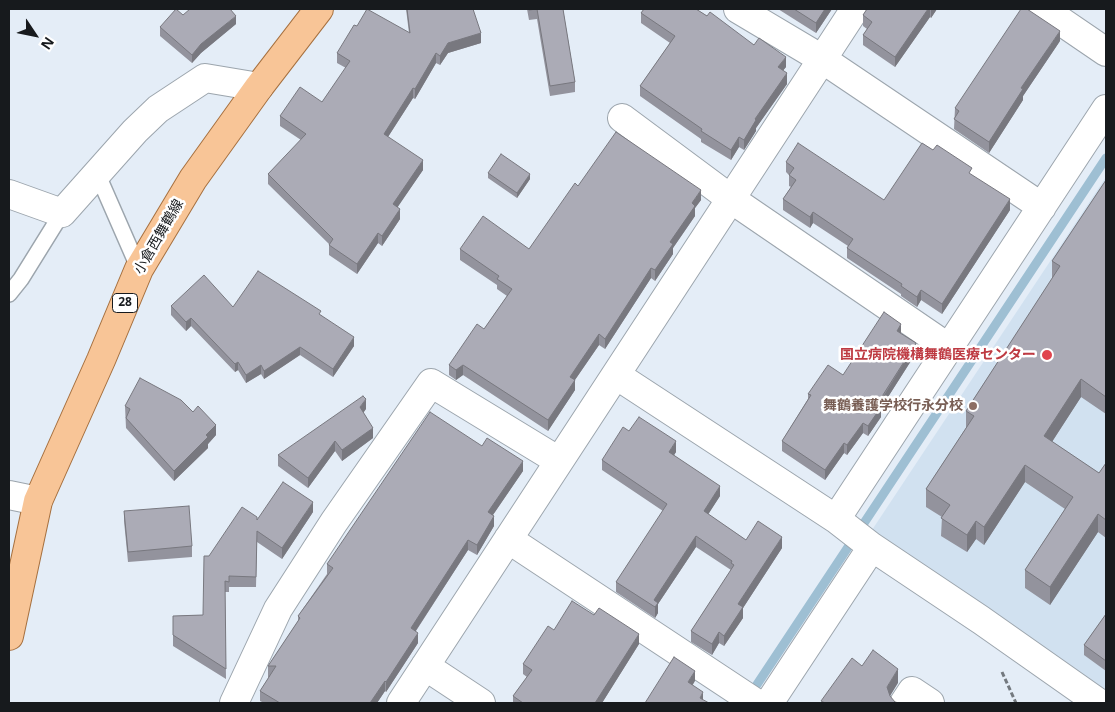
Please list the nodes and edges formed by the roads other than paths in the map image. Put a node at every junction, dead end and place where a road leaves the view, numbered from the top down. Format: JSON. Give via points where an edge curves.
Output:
{"nodes":[{"id":1,"x":319,"y":9,"type":"edge"},
{"id":2,"x":738,"y":9,"type":"edge"},
{"id":3,"x":855,"y":9,"type":"edge"},
{"id":4,"x":1043,"y":9,"type":"edge"},
{"id":5,"x":1106,"y":52,"type":"edge"},
{"id":6,"x":822,"y":59,"type":"junction"},
{"id":7,"x":259,"y":87,"type":"junction"},
{"id":8,"x":1106,"y":109,"type":"edge"},
{"id":9,"x":622,"y":118,"type":"dead end"},
{"id":10,"x":97,"y":173,"type":"junction"},
{"id":11,"x":9,"y":194,"type":"edge"},
{"id":12,"x":731,"y":199,"type":"junction"},
{"id":13,"x":1042,"y":207,"type":"junction"},
{"id":14,"x":62,"y":213,"type":"junction"},
{"id":15,"x":139,"y":269,"type":"junction"},
{"id":16,"x":9,"y":294,"type":"edge"},
{"id":17,"x":949,"y":348,"type":"junction"},
{"id":18,"x":616,"y":374,"type":"junction"},
{"id":19,"x":559,"y":461,"type":"junction"},
{"id":20,"x":9,"y":495,"type":"edge"},
{"id":21,"x":38,"y":501,"type":"junction"},
{"id":22,"x":836,"y":519,"type":"junction"},
{"id":23,"x":508,"y":539,"type":"junction"},
{"id":24,"x":872,"y":547,"type":"junction"},
{"id":25,"x":9,"y":636,"type":"edge"},
{"id":26,"x":425,"y":666,"type":"junction"},
{"id":27,"x":234,"y":703,"type":"edge"},
{"id":28,"x":401,"y":703,"type":"edge"},
{"id":29,"x":481,"y":703,"type":"edge"},
{"id":30,"x":756,"y":703,"type":"edge"},
{"id":31,"x":769,"y":703,"type":"edge"},
{"id":32,"x":904,"y":703,"type":"edge"},
{"id":33,"x":930,"y":703,"type":"edge"},
{"id":34,"x":1099,"y":703,"type":"edge"}],
"edges":[{"from":1,"to":7,"type":"main road","name":"小倉西舞鶴線","number":"28"},
{"from":2,"to":6,"type":"street"},
{"from":3,"to":6,"type":"street"},
{"from":4,"to":5,"type":"street"},
{"from":6,"to":12,"type":"street"},
{"from":6,"to":13,"type":"street"},
{"from":7,"to":10,"type":"street","via":[[205,78],[158,110]]},
{"from":7,"to":15,"type":"main road","name":"小倉西舞鶴線","number":"28","via":[[193,179]]},
{"from":8,"to":13,"type":"street"},
{"from":9,"to":12,"type":"street"},
{"from":10,"to":14,"type":"street"},
{"from":10,"to":15,"type":"lane"},
{"from":11,"to":14,"type":"street"},
{"from":12,"to":17,"type":"street"},
{"from":12,"to":18,"type":"street"},
{"from":13,"to":17,"type":"street"},
{"from":14,"to":16,"type":"lane"},
{"from":15,"to":21,"type":"main road","name":"小倉西舞鶴線","number":"28"},
{"from":17,"to":22,"type":"street"},
{"from":18,"to":19,"type":"street"},
{"from":18,"to":22,"type":"street"},
{"from":19,"to":23,"type":"street"},
{"from":19,"to":27,"type":"street","via":[[431,383],[278,609]]},
{"from":20,"to":21,"type":"street"},
{"from":21,"to":25,"type":"main road","name":"小倉西舞鶴線","number":"28"},
{"from":22,"to":24,"type":"street"},
{"from":23,"to":26,"type":"street"},
{"from":23,"to":30,"type":"street"},
{"from":24,"to":31,"type":"street"},
{"from":24,"to":34,"type":"street"},
{"from":26,"to":28,"type":"street"},
{"from":26,"to":29,"type":"street"},
{"from":32,"to":33,"type":"street","via":[[912,691]]}]}
